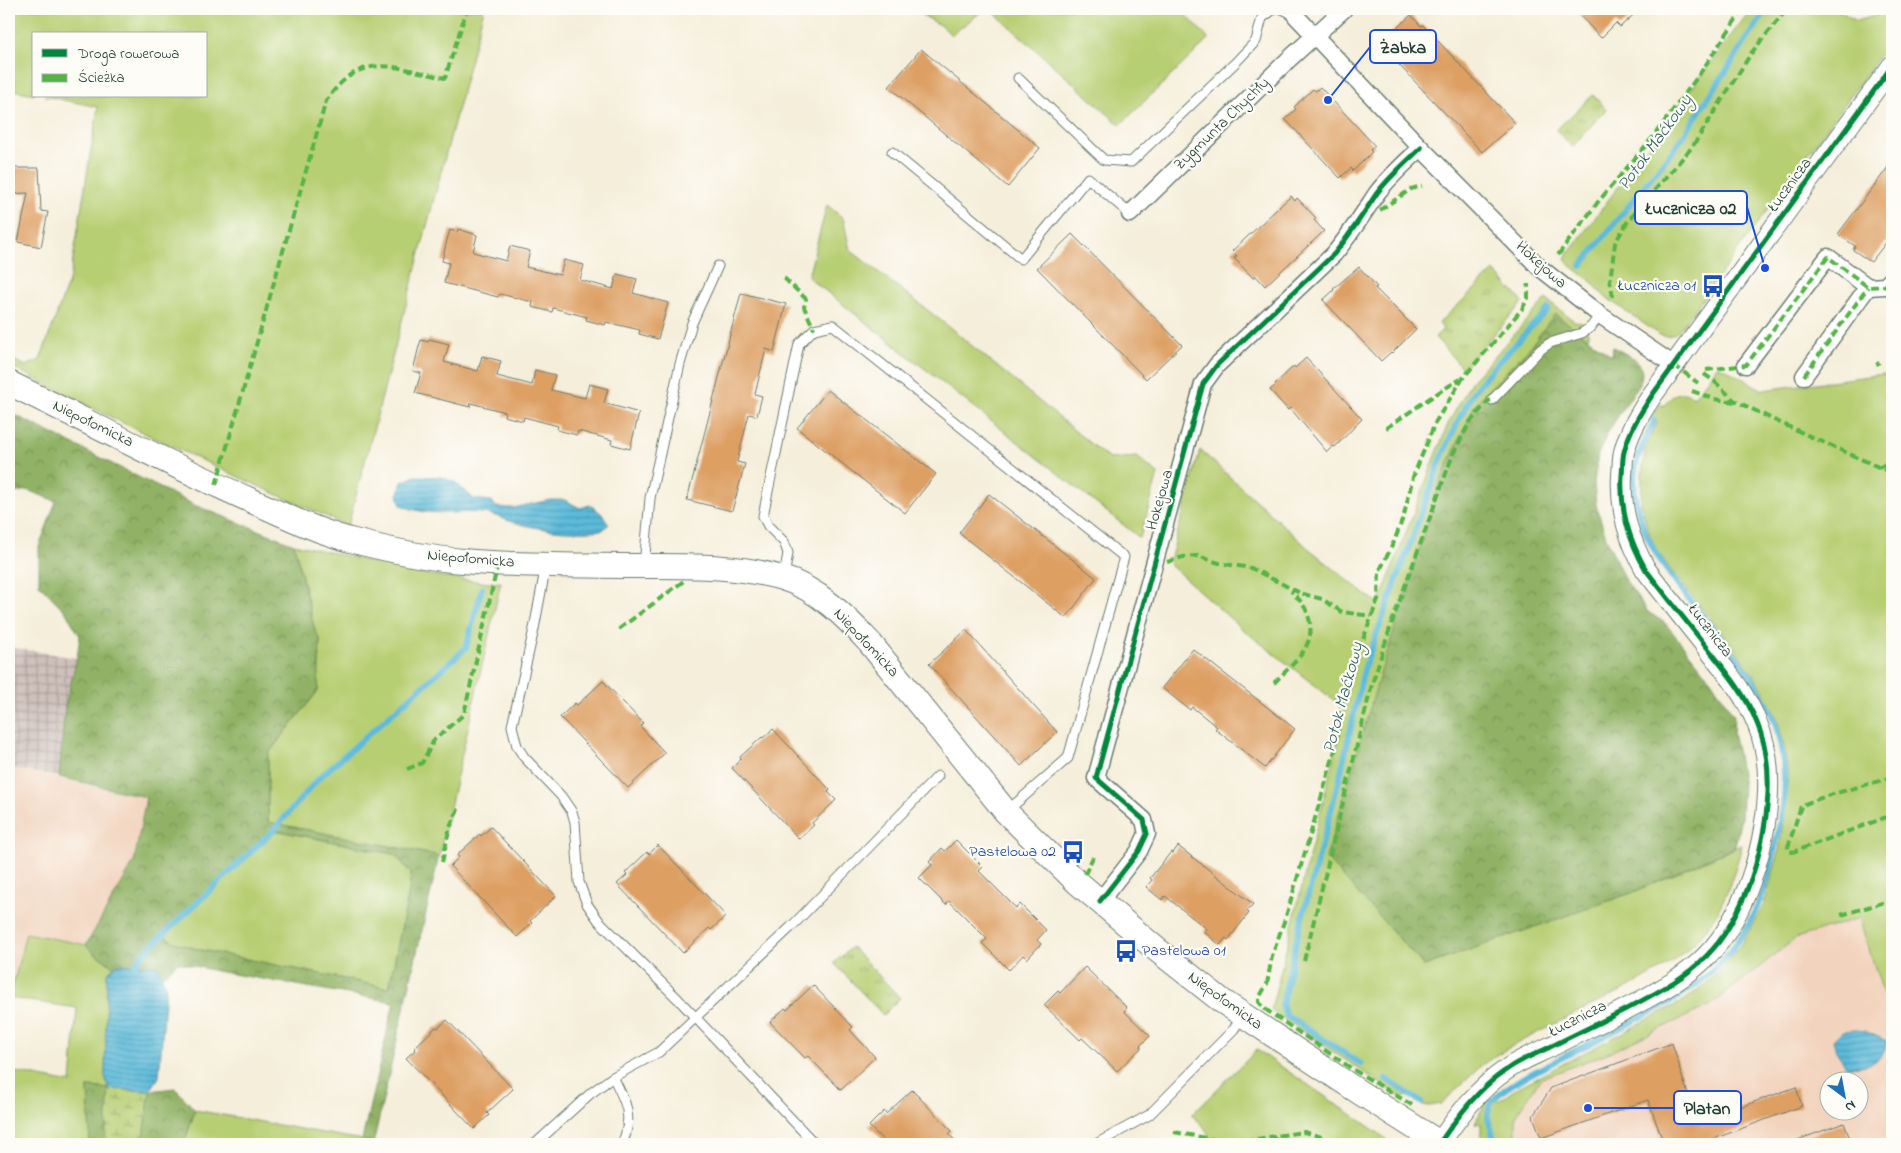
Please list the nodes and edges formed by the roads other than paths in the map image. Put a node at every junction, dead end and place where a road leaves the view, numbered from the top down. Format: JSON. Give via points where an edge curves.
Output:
{"nodes":[{"id":1,"x":1274,"y":9,"type":"edge"},
{"id":2,"x":1344,"y":9,"type":"edge"},
{"id":3,"x":1288,"y":12,"type":"edge"},
{"id":4,"x":1314,"y":36,"type":"junction"},
{"id":5,"x":1892,"y":66,"type":"edge"},
{"id":6,"x":1018,"y":78,"type":"dead end"},
{"id":7,"x":1421,"y":148,"type":"junction"},
{"id":8,"x":892,"y":152,"type":"dead end"},
{"id":9,"x":1130,"y":214,"type":"joint"},
{"id":10,"x":718,"y":266,"type":"dead end"},
{"id":11,"x":1892,"y":279,"type":"edge"},
{"id":12,"x":1868,"y":287,"type":"junction"},
{"id":13,"x":1600,"y":315,"type":"junction"},
{"id":14,"x":1674,"y":365,"type":"junction"},
{"id":15,"x":1746,"y":365,"type":"dead end"},
{"id":16,"x":1804,"y":376,"type":"dead end"},
{"id":17,"x":9,"y":383,"type":"edge"},
{"id":18,"x":1492,"y":400,"type":"dead end"},
{"id":19,"x":546,"y":564,"type":"junction"},
{"id":20,"x":644,"y":566,"type":"junction"},
{"id":21,"x":784,"y":578,"type":"junction"},
{"id":22,"x":938,"y":776,"type":"dead end"},
{"id":23,"x":1006,"y":812,"type":"junction"},
{"id":24,"x":1100,"y":901,"type":"junction"},
{"id":25,"x":1243,"y":1015,"type":"junction"},
{"id":26,"x":695,"y":1018,"type":"junction"},
{"id":27,"x":613,"y":1077,"type":"junction"},
{"id":28,"x":534,"y":1144,"type":"edge"},
{"id":29,"x":622,"y":1144,"type":"edge"},
{"id":30,"x":815,"y":1144,"type":"edge"},
{"id":31,"x":1096,"y":1144,"type":"edge"},
{"id":32,"x":1440,"y":1144,"type":"edge"}],
"edges":[{"from":1,"to":6,"type":"lane","via":[[1262,18],[1256,41],[1131,162],[1104,160]]},
{"from":2,"to":4,"type":"street","name":"Zygmunta Chychły"},
{"from":3,"to":4,"type":"street","name":"Hokejowa"},
{"from":4,"to":7,"type":"street","name":"Hokejowa"},
{"from":4,"to":9,"type":"street","name":"Zygmunta Chychły"},
{"from":5,"to":14,"type":"street","name":"Łucznicza"},
{"from":7,"to":13,"type":"street","name":"Hokejowa","via":[[1540,267]]},
{"from":7,"to":24,"type":"street","name":"Hokejowa","via":[[1378,192],[1334,254],[1217,365],[1203,384],[1096,778],[1144,820],[1147,834],[1139,851]]},
{"from":8,"to":9,"type":"lane","via":[[1021,259],[1088,178]]},
{"from":10,"to":20,"type":"lane","via":[[692,323],[680,364],[650,498]]},
{"from":11,"to":12,"type":"street","via":[[1885,286]]},
{"from":12,"to":15,"type":"street","via":[[1828,257]]},
{"from":12,"to":16,"type":"street"},
{"from":13,"to":14,"type":"street","name":"Hokejowa"},
{"from":13,"to":18,"type":"lane","via":[[1582,333],[1550,343],[1540,350]]},
{"from":14,"to":32,"type":"street","name":"Łucznicza","via":[[1637,418],[1624,453],[1621,496],[1634,548],[1646,570],[1742,691],[1758,724],[1765,748],[1767,803],[1753,871],[1729,926],[1695,967],[1651,996],[1507,1068],[1483,1088],[1456,1118]]},
{"from":17,"to":19,"type":"main road","name":"Niepołomicka","via":[[216,485],[351,541],[470,562]]},
{"from":19,"to":20,"type":"main road","name":"Niepołomicka"},
{"from":19,"to":26,"type":"lane","via":[[512,726],[513,737],[524,757],[572,812],[579,882],[593,913]]},
{"from":20,"to":21,"type":"main road","name":"Niepołomicka","via":[[754,572]]},
{"from":21,"to":23,"type":"main road","name":"Niepołomicka","via":[[809,590],[857,629]]},
{"from":21,"to":23,"type":"lane","via":[[788,552],[763,516],[799,344],[814,329],[833,325],[1124,557],[1068,758]]},
{"from":22,"to":26,"type":"lane","via":[[793,925]]},
{"from":23,"to":24,"type":"main road","name":"Niepołomicka"},
{"from":24,"to":25,"type":"main road","name":"Niepołomicka","via":[[1156,949]]},
{"from":25,"to":31,"type":"lane","via":[[1234,1029],[1149,1115]]},
{"from":25,"to":32,"type":"main road","name":"Niepołomicka"},
{"from":26,"to":27,"type":"lane","via":[[659,1052]]},
{"from":26,"to":30,"type":"lane"},
{"from":27,"to":28,"type":"lane"},
{"from":27,"to":29,"type":"lane","via":[[625,1099],[629,1119]]}]}
